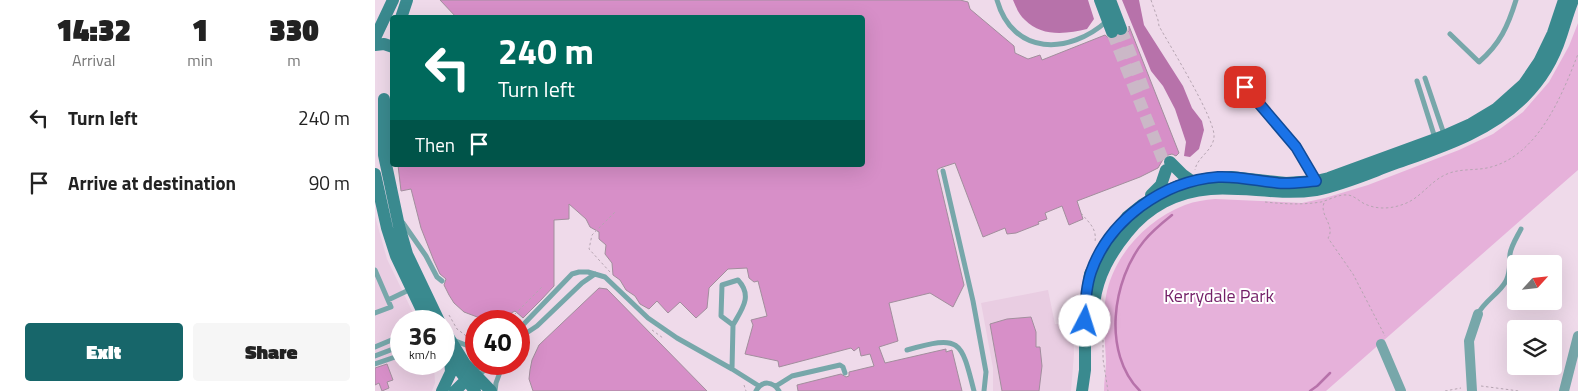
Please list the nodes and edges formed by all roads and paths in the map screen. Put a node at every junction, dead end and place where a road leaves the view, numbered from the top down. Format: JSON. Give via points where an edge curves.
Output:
{"nodes":[{"id":1,"x":393,"y":0,"type":"edge"},
{"id":2,"x":407,"y":0,"type":"edge"},
{"id":3,"x":997,"y":0,"type":"edge"},
{"id":4,"x":1100,"y":0,"type":"edge"},
{"id":5,"x":1110,"y":0,"type":"edge"},
{"id":6,"x":1151,"y":0,"type":"edge"},
{"id":7,"x":1516,"y":0,"type":"edge"},
{"id":8,"x":1564,"y":0,"type":"edge"},
{"id":9,"x":1573,"y":0,"type":"edge"},
{"id":10,"x":402,"y":15,"type":"edge"},
{"id":11,"x":1114,"y":24,"type":"junction"},
{"id":12,"x":1450,"y":34,"type":"dead end"},
{"id":13,"x":375,"y":38,"type":"edge"},
{"id":14,"x":375,"y":45,"type":"edge"},
{"id":15,"x":390,"y":46,"type":"edge"},
{"id":16,"x":1578,"y":54,"type":"edge"},
{"id":17,"x":1425,"y":78,"type":"dead end"},
{"id":18,"x":1417,"y":81,"type":"dead end"},
{"id":19,"x":1245,"y":87,"type":"dead end"},
{"id":20,"x":384,"y":98,"type":"edge"},
{"id":21,"x":1441,"y":142,"type":"junction"},
{"id":22,"x":1167,"y":165,"type":"junction"},
{"id":23,"x":943,"y":170,"type":"dead end"},
{"id":24,"x":379,"y":171,"type":"edge"},
{"id":25,"x":1194,"y":177,"type":"junction"},
{"id":26,"x":1317,"y":185,"type":"junction"},
{"id":27,"x":1176,"y":190,"type":"junction"},
{"id":28,"x":1142,"y":205,"type":"junction"},
{"id":29,"x":616,"y":211,"type":"dead end"},
{"id":30,"x":396,"y":212,"type":"junction"},
{"id":31,"x":1521,"y":229,"type":"dead end"},
{"id":32,"x":375,"y":270,"type":"edge"},
{"id":33,"x":595,"y":274,"type":"junction"},
{"id":34,"x":614,"y":276,"type":"dead end"},
{"id":35,"x":442,"y":281,"type":"dead end"},
{"id":36,"x":416,"y":287,"type":"junction"},
{"id":37,"x":542,"y":288,"type":"dead end"},
{"id":38,"x":388,"y":300,"type":"junction"},
{"id":39,"x":1103,"y":308,"type":"dead end"},
{"id":40,"x":423,"y":310,"type":"edge"},
{"id":41,"x":432,"y":310,"type":"edge"},
{"id":42,"x":519,"y":310,"type":"edge"},
{"id":43,"x":376,"y":313,"type":"edge"},
{"id":44,"x":1478,"y":314,"type":"joint"},
{"id":45,"x":530,"y":318,"type":"edge"},
{"id":46,"x":733,"y":325,"type":"junction"},
{"id":47,"x":530,"y":331,"type":"edge"},
{"id":48,"x":1578,"y":336,"type":"edge"},
{"id":49,"x":390,"y":341,"type":"edge"},
{"id":50,"x":1381,"y":344,"type":"joint"},
{"id":51,"x":375,"y":347,"type":"edge"},
{"id":52,"x":390,"y":350,"type":"edge"},
{"id":53,"x":907,"y":350,"type":"dead end"},
{"id":54,"x":375,"y":356,"type":"edge"},
{"id":55,"x":455,"y":358,"type":"edge"},
{"id":56,"x":455,"y":358,"type":"edge"},
{"id":57,"x":390,"y":359,"type":"edge"},
{"id":58,"x":375,"y":364,"type":"edge"},
{"id":59,"x":733,"y":369,"type":"junction"},
{"id":60,"x":845,"y":373,"type":"dead end"},
{"id":61,"x":450,"y":375,"type":"edge"},
{"id":62,"x":499,"y":375,"type":"edge"},
{"id":63,"x":471,"y":383,"type":"edge"},
{"id":64,"x":757,"y":389,"type":"edge"},
{"id":65,"x":778,"y":389,"type":"edge"},
{"id":66,"x":442,"y":391,"type":"edge"},
{"id":67,"x":455,"y":391,"type":"edge"},
{"id":68,"x":491,"y":391,"type":"edge"},
{"id":69,"x":495,"y":391,"type":"edge"},
{"id":70,"x":974,"y":391,"type":"edge"},
{"id":71,"x":985,"y":391,"type":"edge"},
{"id":72,"x":1082,"y":391,"type":"edge"},
{"id":73,"x":1091,"y":391,"type":"edge"},
{"id":74,"x":1108,"y":391,"type":"edge"},
{"id":75,"x":1401,"y":391,"type":"edge"},
{"id":76,"x":1472,"y":391,"type":"edge"},
{"id":77,"x":1564,"y":391,"type":"edge"}],
"edges":[{"from":1,"to":13,"type":"street"},
{"from":2,"to":10,"type":"street"},
{"from":3,"to":11,"type":"lane","via":[[1003,17],[1016,32],[1040,44],[1058,45],[1078,40]]},
{"from":4,"to":11,"type":"street"},
{"from":5,"to":11,"type":"street"},
{"from":6,"to":25,"type":"path","via":[[1159,26],[1214,130],[1213,144],[1198,162]]},
{"from":7,"to":12,"type":"lane","via":[[1499,41],[1479,62]]},
{"from":8,"to":21,"type":"street","via":[[1546,49],[1524,84],[1489,114]]},
{"from":9,"to":21,"type":"street","via":[[1552,57],[1530,90],[1515,106],[1491,123]]},
{"from":14,"to":15,"type":"street"},
{"from":16,"to":50,"type":"path","via":[[1546,122],[1526,146],[1499,164],[1490,168],[1453,171],[1429,185],[1412,201],[1395,207],[1370,206],[1345,194],[1324,201],[1322,208],[1331,231],[1328,238],[1353,274],[1387,339]]},
{"from":17,"to":21,"type":"lane"},
{"from":18,"to":21,"type":"lane"},
{"from":19,"to":26,"type":"lane","via":[[1296,147]]},
{"from":20,"to":24,"type":"street"},
{"from":21,"to":26,"type":"street","via":[[1343,183]]},
{"from":22,"to":25,"type":"street","via":[[1183,175]]},
{"from":22,"to":27,"type":"street"},
{"from":22,"to":28,"type":"street","via":[[1161,185],[1144,199]]},
{"from":23,"to":71,"type":"lane","via":[[973,300],[986,372]]},
{"from":24,"to":30,"type":"street"},
{"from":24,"to":36,"type":"street","via":[[387,228],[396,256]]},
{"from":25,"to":26,"type":"street"},
{"from":25,"to":27,"type":"street"},
{"from":26,"to":27,"type":"street","via":[[1288,192],[1217,188]]},
{"from":27,"to":28,"type":"street"},
{"from":27,"to":73,"type":"street","via":[[1132,225],[1103,268],[1093,309]]},
{"from":28,"to":72,"type":"street","via":[[1115,230],[1090,274],[1085,309]]},
{"from":29,"to":34,"type":"path","via":[[592,235],[589,249]]},
{"from":30,"to":35,"type":"lane"},
{"from":30,"to":36,"type":"street"},
{"from":31,"to":44,"type":"lane","via":[[1510,253],[1511,267],[1505,283]]},
{"from":32,"to":38,"type":"lane"},
{"from":33,"to":45,"type":"lane","via":[[572,274]]},
{"from":33,"to":47,"type":"lane"},
{"from":33,"to":59,"type":"lane","via":[[605,277],[648,318],[677,338]]},
{"from":36,"to":38,"type":"lane"},
{"from":36,"to":40,"type":"street"},
{"from":36,"to":41,"type":"street"},
{"from":37,"to":42,"type":"path"},
{"from":38,"to":43,"type":"lane","via":[[391,307]]},
{"from":39,"to":74,"type":"path","via":[[1103,359]]},
{"from":44,"to":76,"type":"street","via":[[1469,341]]},
{"from":46,"to":46,"type":"lane","via":[[721,316],[722,284],[738,280],[745,288],[746,300]]},
{"from":46,"to":59,"type":"lane"},
{"from":48,"to":77,"type":"street"},
{"from":49,"to":51,"type":"lane"},
{"from":50,"to":75,"type":"street"},
{"from":52,"to":54,"type":"lane"},
{"from":53,"to":70,"type":"lane","via":[[945,341],[958,347],[967,362]]},
{"from":55,"to":63,"type":"street"},
{"from":56,"to":63,"type":"street"},
{"from":57,"to":58,"type":"lane"},
{"from":59,"to":64,"type":"lane"},
{"from":60,"to":65,"type":"lane","via":[[840,365],[792,376]]},
{"from":61,"to":66,"type":"street"},
{"from":62,"to":69,"type":"lane"},
{"from":63,"to":67,"type":"street"},
{"from":63,"to":68,"type":"street"},
{"from":64,"to":65,"type":"lane","via":[[769,383]]}]}
